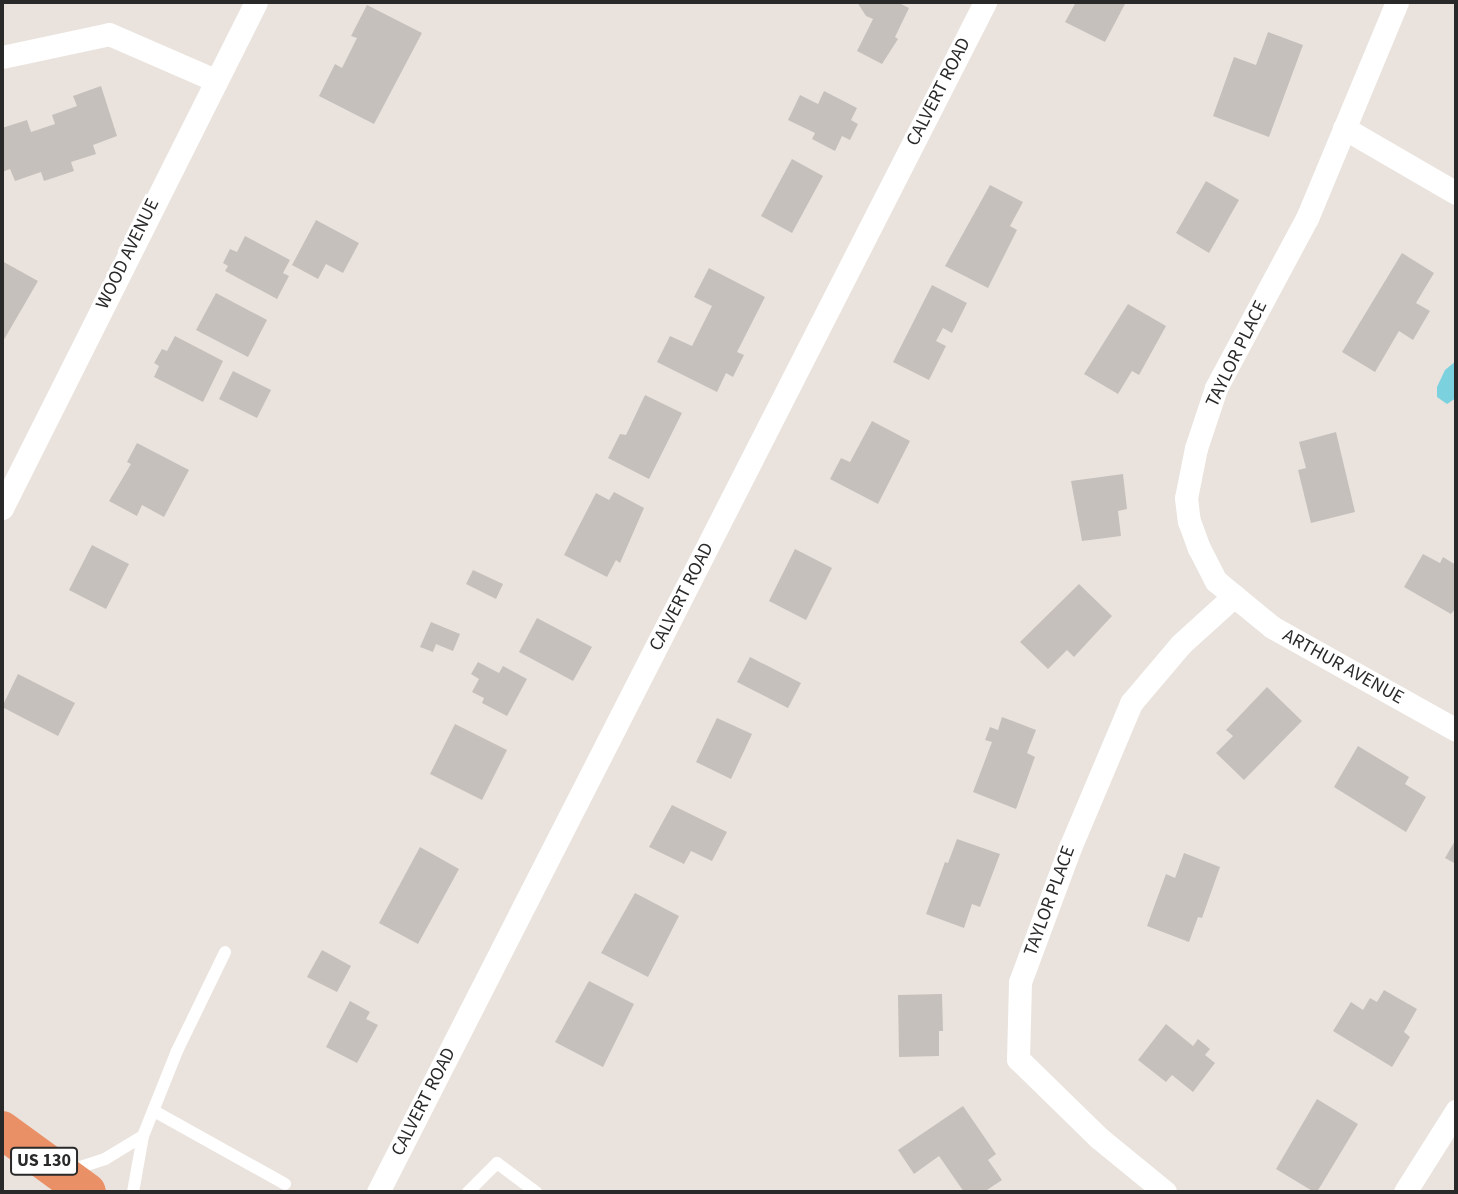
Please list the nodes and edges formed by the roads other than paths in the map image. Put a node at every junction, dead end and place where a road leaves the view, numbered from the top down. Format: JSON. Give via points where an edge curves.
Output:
{"nodes":[{"id":1,"x":256,"y":2,"type":"edge"},
{"id":2,"x":985,"y":2,"type":"edge"},
{"id":3,"x":1397,"y":2,"type":"edge"},
{"id":4,"x":2,"y":57,"type":"edge"},
{"id":5,"x":215,"y":80,"type":"junction"},
{"id":6,"x":1344,"y":128,"type":"junction"},
{"id":7,"x":1456,"y":193,"type":"edge"},
{"id":8,"x":2,"y":508,"type":"edge"},
{"id":9,"x":1234,"y":596,"type":"junction"},
{"id":10,"x":1456,"y":730,"type":"edge"},
{"id":11,"x":225,"y":952,"type":"dead end"},
{"id":12,"x":154,"y":1111,"type":"junction"},
{"id":13,"x":1456,"y":1111,"type":"edge"},
{"id":14,"x":2,"y":1130,"type":"edge"},
{"id":15,"x":143,"y":1136,"type":"junction"},
{"id":16,"x":74,"y":1183,"type":"edge"},
{"id":17,"x":285,"y":1184,"type":"dead end"},
{"id":18,"x":133,"y":1192,"type":"edge"},
{"id":19,"x":378,"y":1192,"type":"edge"},
{"id":20,"x":468,"y":1192,"type":"edge"},
{"id":21,"x":536,"y":1192,"type":"edge"},
{"id":22,"x":1165,"y":1192,"type":"edge"},
{"id":23,"x":1405,"y":1192,"type":"edge"}],
"edges":[{"from":1,"to":5,"type":"street","name":"WOOD AVENUE"},
{"from":2,"to":19,"type":"street","name":"CALVERT ROAD"},
{"from":3,"to":6,"type":"street","name":"TAYLOR PLACE"},
{"from":4,"to":5,"type":"street","via":[[109,34]]},
{"from":5,"to":8,"type":"street","name":"WOOD AVENUE"},
{"from":6,"to":7,"type":"street"},
{"from":6,"to":9,"type":"street","name":"TAYLOR PLACE","via":[[1307,218],[1216,387],[1196,448],[1186,498],[1189,521],[1216,581]]},
{"from":9,"to":10,"type":"street","name":"ARTHUR AVENUE","via":[[1272,627]]},
{"from":9,"to":22,"type":"street","name":"TAYLOR PLACE","via":[[1181,644],[1130,703],[1020,982],[1018,1059],[1099,1138]]},
{"from":11,"to":12,"type":"lane"},
{"from":12,"to":15,"type":"lane"},
{"from":12,"to":17,"type":"lane"},
{"from":13,"to":23,"type":"street"},
{"from":14,"to":16,"type":"highway","number":"US 130"},
{"from":15,"to":16,"type":"lane"},
{"from":15,"to":18,"type":"lane"},
{"from":20,"to":21,"type":"lane","via":[[497,1163]]}]}
